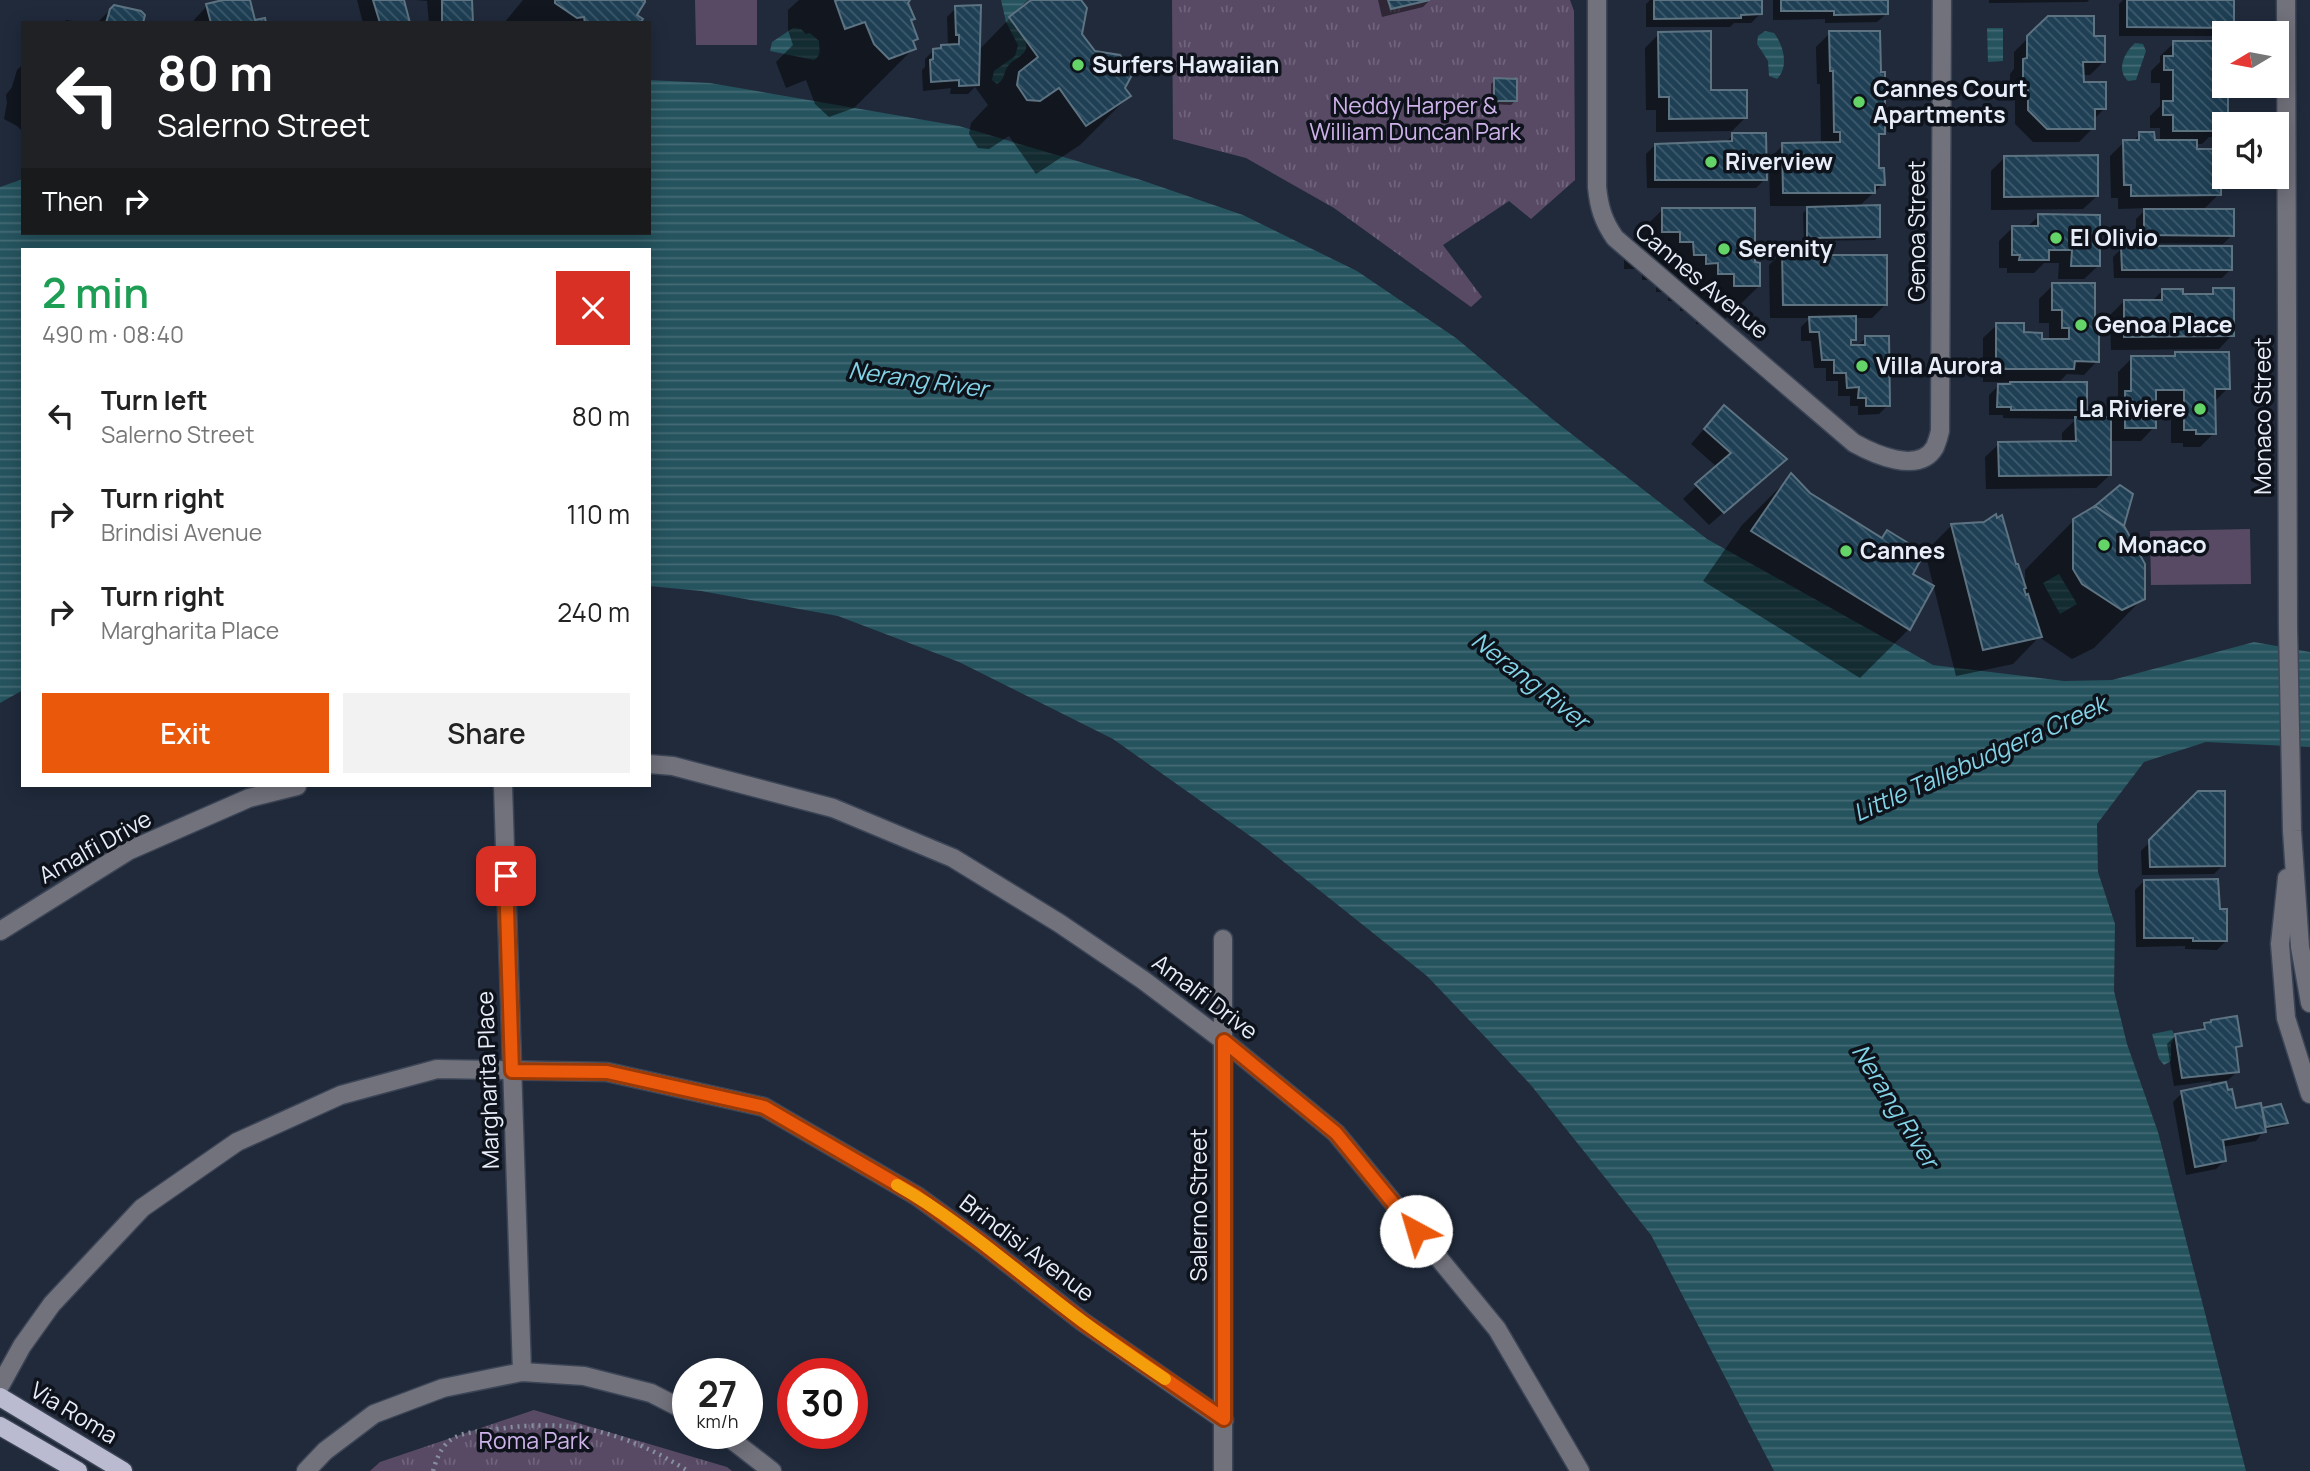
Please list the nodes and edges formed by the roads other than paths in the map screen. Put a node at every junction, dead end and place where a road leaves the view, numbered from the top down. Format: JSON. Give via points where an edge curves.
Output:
{"nodes":[{"id":1,"x":1597,"y":0,"type":"edge"},
{"id":2,"x":1942,"y":0,"type":"edge"},
{"id":3,"x":2286,"y":0,"type":"edge"},
{"id":4,"x":1924,"y":457,"type":"joint"},
{"id":5,"x":651,"y":764,"type":"edge"},
{"id":6,"x":293,"y":787,"type":"edge"},
{"id":7,"x":503,"y":787,"type":"edge"},
{"id":8,"x":2292,"y":831,"type":"junction"},
{"id":9,"x":0,"y":931,"type":"edge"},
{"id":10,"x":1223,"y":939,"type":"dead end"},
{"id":11,"x":2310,"y":1003,"type":"edge"},
{"id":12,"x":1224,"y":1041,"type":"junction"},
{"id":13,"x":512,"y":1071,"type":"junction"},
{"id":14,"x":2310,"y":1094,"type":"edge"},
{"id":15,"x":522,"y":1372,"type":"junction"},
{"id":16,"x":0,"y":1386,"type":"edge"},
{"id":17,"x":0,"y":1397,"type":"edge"},
{"id":18,"x":672,"y":1403,"type":"edge"},
{"id":19,"x":1224,"y":1419,"type":"junction"},
{"id":20,"x":0,"y":1426,"type":"edge"},
{"id":21,"x":744,"y":1449,"type":"edge"},
{"id":22,"x":78,"y":1471,"type":"edge"},
{"id":23,"x":123,"y":1471,"type":"edge"},
{"id":24,"x":306,"y":1471,"type":"edge"},
{"id":25,"x":772,"y":1471,"type":"edge"},
{"id":26,"x":1223,"y":1471,"type":"edge"},
{"id":27,"x":1580,"y":1471,"type":"edge"}],
"edges":[{"from":1,"to":4,"type":"street","name":"Cannes Avenue","via":[[1598,195],[1601,214],[1615,238],[1854,443],[1896,460]]},
{"from":2,"to":4,"type":"street","name":"Genoa Street","via":[[1940,431],[1934,448]]},
{"from":3,"to":8,"type":"street","name":"Monaco Street"},
{"from":5,"to":12,"type":"street","name":"Amalfi Drive","via":[[832,808],[953,858],[1059,923]]},
{"from":6,"to":9,"type":"street","name":"Amalfi Drive","via":[[249,797],[128,851]]},
{"from":7,"to":13,"type":"street","name":"Margharita Place"},
{"from":8,"to":11,"type":"street","name":"Monaco Street","via":[[2300,947]]},
{"from":8,"to":14,"type":"street","name":"Monaco Street","via":[[2280,944],[2286,1018]]},
{"from":10,"to":12,"type":"street","name":"Salerno Street"},
{"from":12,"to":19,"type":"street","name":"Salerno Street"},
{"from":12,"to":27,"type":"street","name":"Amalfi Drive","via":[[1336,1133],[1497,1329]]},
{"from":13,"to":15,"type":"street","name":"Margharita Place"},
{"from":13,"to":16,"type":"street","name":"Brindisi Avenue","via":[[437,1069],[341,1095],[237,1142],[142,1208],[52,1304]]},
{"from":13,"to":19,"type":"street","name":"Brindisi Avenue","via":[[607,1072],[764,1107],[917,1196],[1083,1322]]},
{"from":15,"to":18,"type":"street","via":[[584,1376],[651,1392]]},
{"from":15,"to":24,"type":"street","via":[[443,1388],[374,1414]]},
{"from":17,"to":23,"type":"main road","name":"Via Roma"},
{"from":19,"to":26,"type":"street","name":"Salerno Street"},
{"from":20,"to":22,"type":"main road","name":"Via Roma"},
{"from":21,"to":25,"type":"street"}]}
